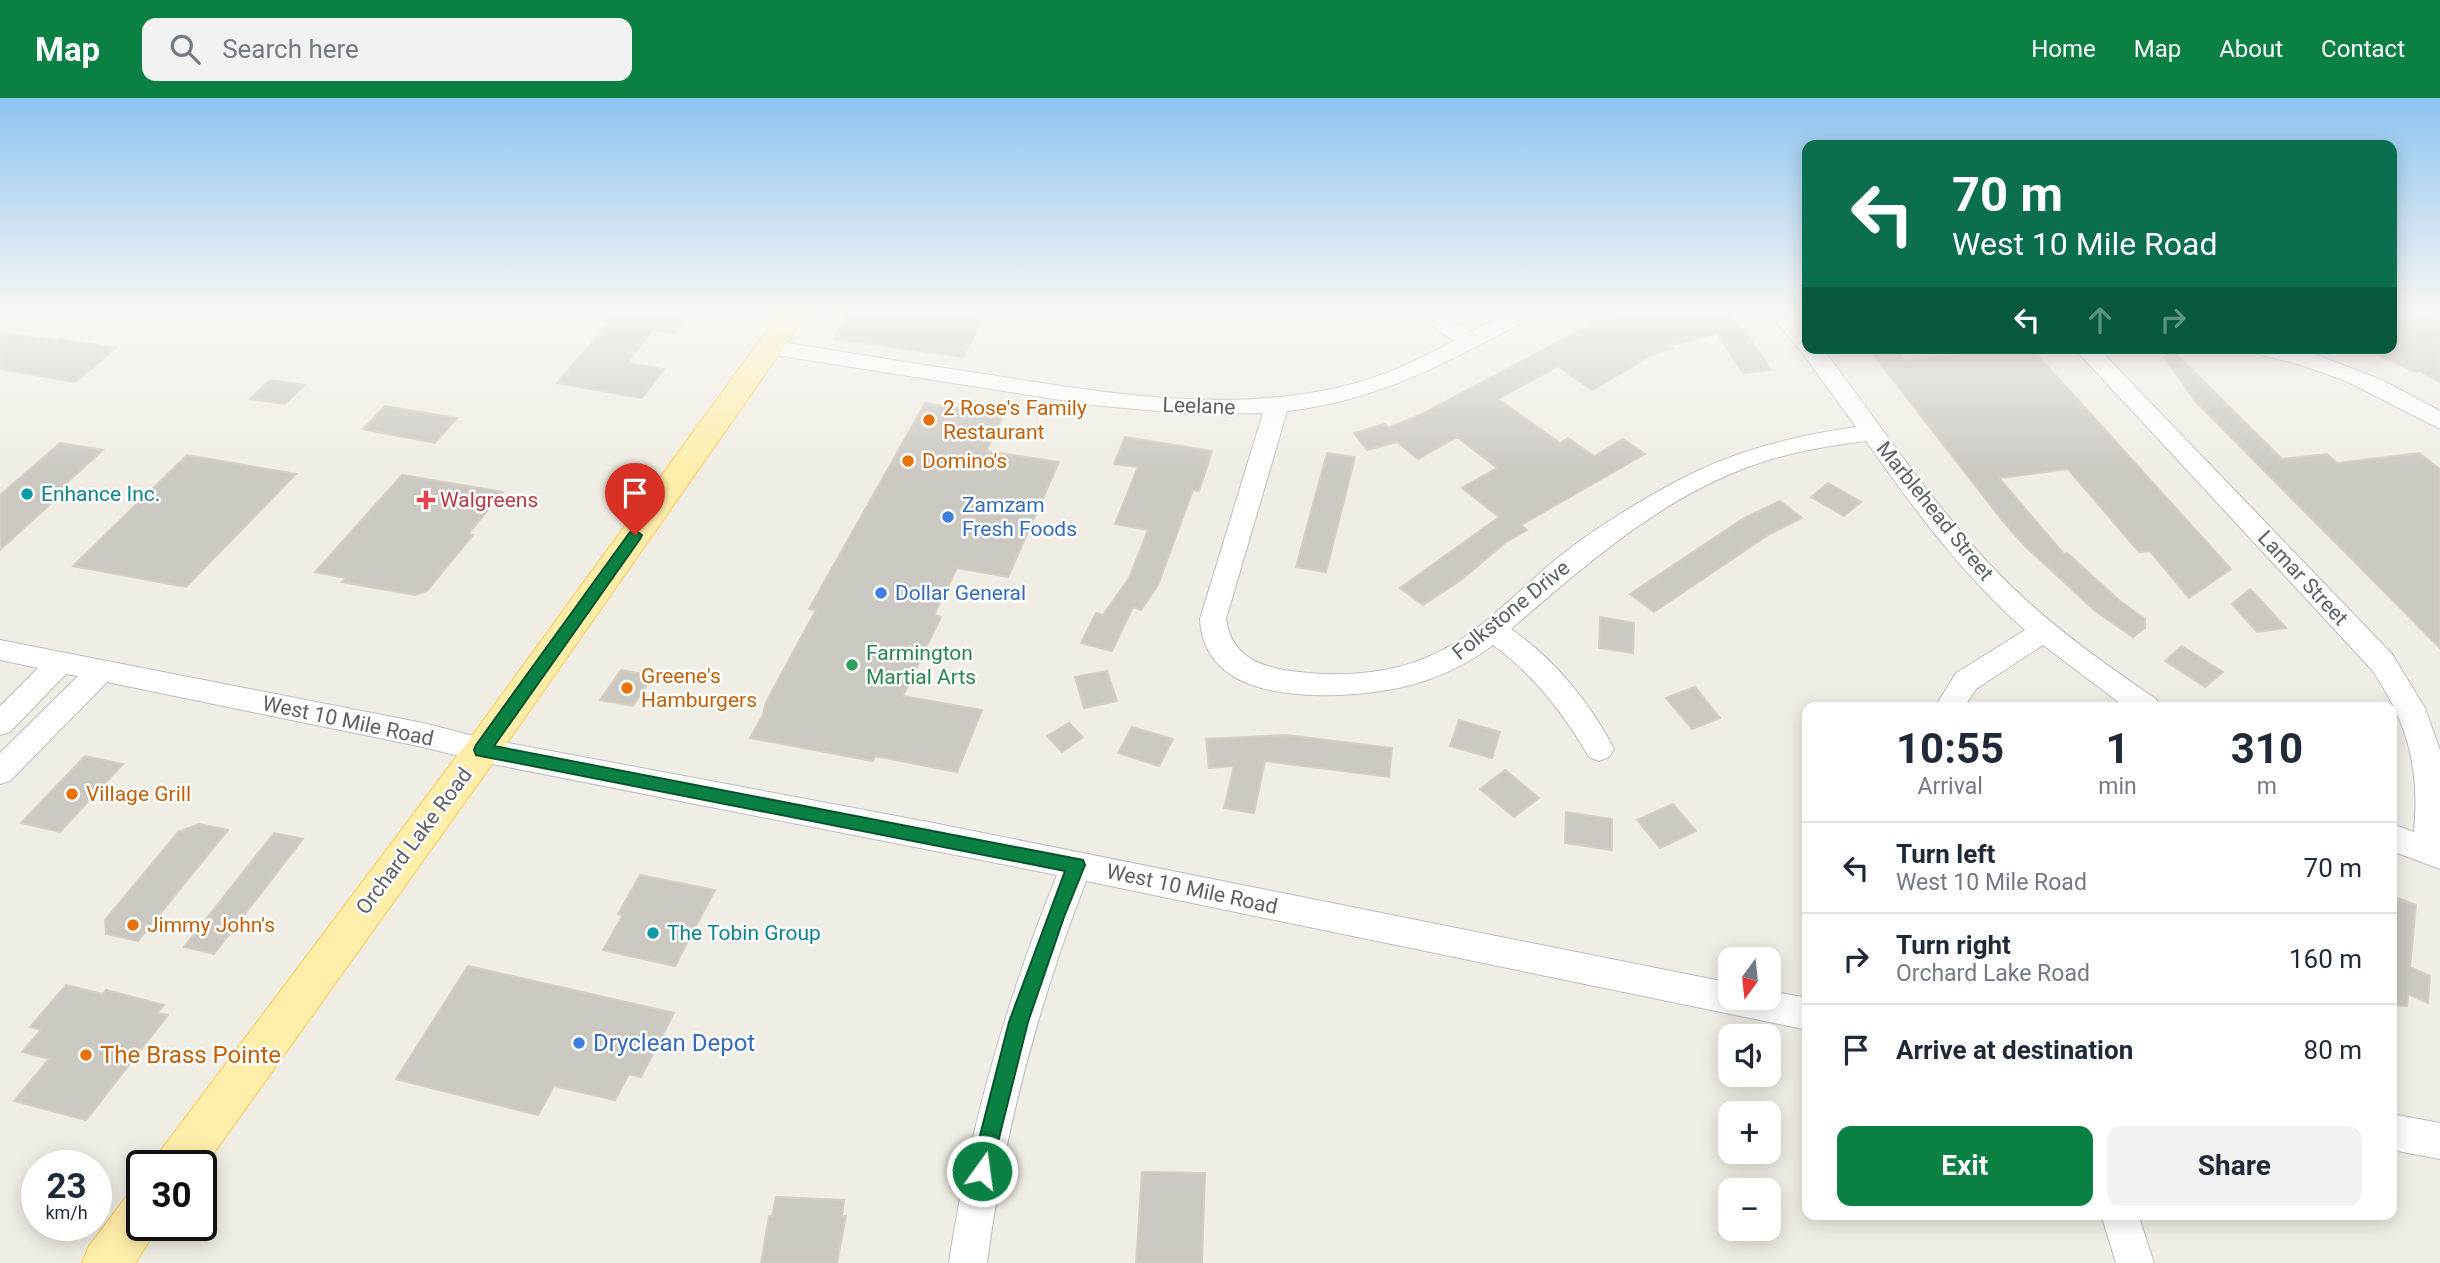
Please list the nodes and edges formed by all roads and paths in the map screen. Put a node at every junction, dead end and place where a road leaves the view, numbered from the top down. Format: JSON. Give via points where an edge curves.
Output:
{"nodes":[{"id":1,"x":757,"y":364,"type":"edge"},
{"id":2,"x":880,"y":364,"type":"edge"},
{"id":3,"x":1420,"y":364,"type":"edge"},
{"id":4,"x":1822,"y":364,"type":"edge"},
{"id":5,"x":2100,"y":364,"type":"edge"},
{"id":6,"x":2320,"y":364,"type":"edge"},
{"id":7,"x":1276,"y":405,"type":"junction"},
{"id":8,"x":2440,"y":421,"type":"edge"},
{"id":9,"x":1872,"y":432,"type":"junction"},
{"id":10,"x":1492,"y":630,"type":"junction"},
{"id":11,"x":2045,"y":631,"type":"junction"},
{"id":12,"x":0,"y":650,"type":"edge"},
{"id":13,"x":61,"y":662,"type":"junction"},
{"id":14,"x":102,"y":670,"type":"junction"},
{"id":15,"x":1953,"y":702,"type":"edge"},
{"id":16,"x":2139,"y":702,"type":"edge"},
{"id":17,"x":0,"y":724,"type":"edge"},
{"id":18,"x":1599,"y":749,"type":"dead end"},
{"id":19,"x":482,"y":750,"type":"junction"},
{"id":20,"x":0,"y":772,"type":"edge"},
{"id":21,"x":2397,"y":839,"type":"edge"},
{"id":22,"x":2433,"y":854,"type":"edge"},
{"id":23,"x":1076,"y":865,"type":"junction"},
{"id":24,"x":1802,"y":1013,"type":"edge"},
{"id":25,"x":2397,"y":1133,"type":"edge"},
{"id":26,"x":2440,"y":1141,"type":"edge"},
{"id":27,"x":189,"y":1150,"type":"edge"},
{"id":28,"x":2121,"y":1220,"type":"edge"},
{"id":29,"x":126,"y":1235,"type":"edge"},
{"id":30,"x":106,"y":1263,"type":"edge"},
{"id":31,"x":968,"y":1263,"type":"edge"},
{"id":32,"x":2134,"y":1263,"type":"edge"}],
"edges":[{"from":1,"to":19,"type":"main road","name":"Orchard Lake Road"},
{"from":2,"to":7,"type":"street","name":"Leelane","via":[[1159,405]]},
{"from":3,"to":7,"type":"street","name":"Leelane","via":[[1387,381]]},
{"from":4,"to":9,"type":"street","name":"Marblehead Street"},
{"from":5,"to":22,"type":"street","name":"Lamar Street","via":[[2382,662],[2401,688],[2425,745]]},
{"from":6,"to":8,"type":"street","via":[[2367,382]]},
{"from":7,"to":10,"type":"street","name":"Folkstone Drive","via":[[1213,619],[1213,635],[1224,655],[1237,667],[1260,676],[1292,683],[1350,684],[1404,676],[1447,662]]},
{"from":9,"to":10,"type":"street","name":"Folkstone Drive","via":[[1770,452],[1728,466],[1578,556]]},
{"from":9,"to":11,"type":"street","name":"Marblehead Street","via":[[1964,552]]},
{"from":10,"to":18,"type":"street","via":[[1519,649],[1576,709]]},
{"from":11,"to":15,"type":"street","via":[[1966,681]]},
{"from":11,"to":16,"type":"street","name":"Marblehead Street"},
{"from":12,"to":13,"type":"street","name":"West 10 Mile Road"},
{"from":13,"to":14,"type":"street","name":"West 10 Mile Road"},
{"from":13,"to":17,"type":"street"},
{"from":14,"to":19,"type":"street","name":"West 10 Mile Road"},
{"from":14,"to":20,"type":"street"},
{"from":19,"to":23,"type":"street","name":"West 10 Mile Road"},
{"from":19,"to":27,"type":"main road","name":"Orchard Lake Road"},
{"from":21,"to":22,"type":"street"},
{"from":23,"to":24,"type":"street","name":"West 10 Mile Road"},
{"from":23,"to":31,"type":"street","via":[[1019,1022],[975,1195]]},
{"from":25,"to":26,"type":"street"},
{"from":28,"to":32,"type":"street"},
{"from":29,"to":30,"type":"main road"}]}
